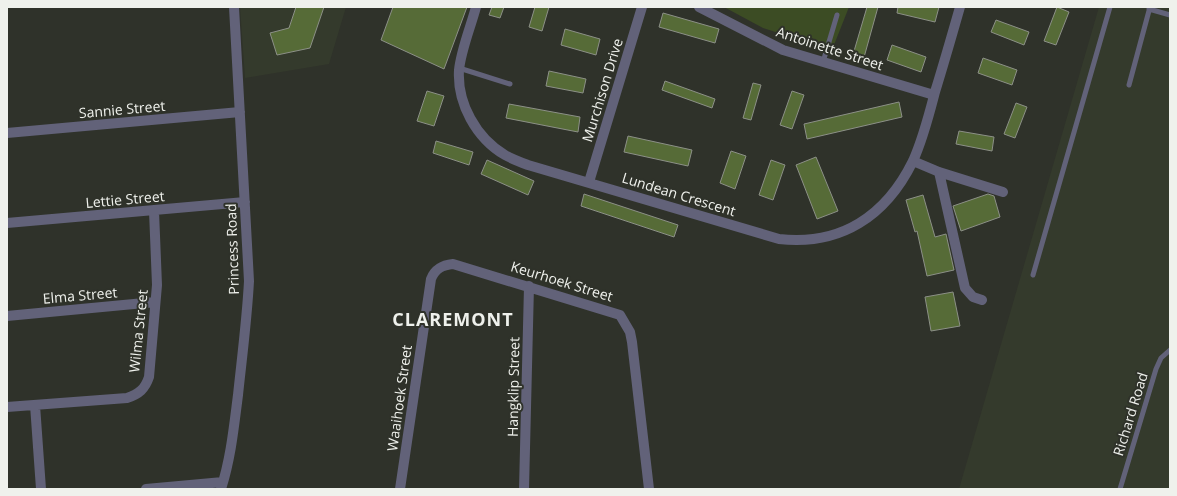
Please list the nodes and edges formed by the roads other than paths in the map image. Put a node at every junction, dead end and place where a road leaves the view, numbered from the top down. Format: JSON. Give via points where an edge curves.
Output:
{"nodes":[{"id":1,"x":234,"y":7,"type":"edge"},
{"id":2,"x":476,"y":7,"type":"edge"},
{"id":3,"x":642,"y":7,"type":"edge"},
{"id":4,"x":699,"y":7,"type":"edge"},
{"id":5,"x":960,"y":7,"type":"edge"},
{"id":6,"x":1110,"y":7,"type":"edge"},
{"id":7,"x":1150,"y":8,"type":"edge"},
{"id":8,"x":837,"y":15,"type":"dead end"},
{"id":9,"x":1170,"y":15,"type":"edge"},
{"id":10,"x":824,"y":62,"type":"junction"},
{"id":11,"x":459,"y":68,"type":"junction"},
{"id":12,"x":510,"y":84,"type":"dead end"},
{"id":13,"x":1129,"y":85,"type":"dead end"},
{"id":14,"x":934,"y":95,"type":"junction"},
{"id":15,"x":240,"y":112,"type":"junction"},
{"id":16,"x":7,"y":133,"type":"edge"},
{"id":17,"x":913,"y":161,"type":"junction"},
{"id":18,"x":939,"y":172,"type":"junction"},
{"id":19,"x":589,"y":182,"type":"junction"},
{"id":20,"x":1003,"y":192,"type":"dead end"},
{"id":21,"x":245,"y":202,"type":"junction"},
{"id":22,"x":154,"y":211,"type":"junction"},
{"id":23,"x":7,"y":223,"type":"edge"},
{"id":24,"x":440,"y":267,"type":"joint"},
{"id":25,"x":1033,"y":274,"type":"dead end"},
{"id":26,"x":529,"y":286,"type":"junction"},
{"id":27,"x":982,"y":300,"type":"dead end"},
{"id":28,"x":155,"y":302,"type":"junction"},
{"id":29,"x":7,"y":316,"type":"edge"},
{"id":30,"x":1170,"y":350,"type":"edge"},
{"id":31,"x":35,"y":405,"type":"junction"},
{"id":32,"x":7,"y":407,"type":"edge"},
{"id":33,"x":222,"y":486,"type":"edge"},
{"id":34,"x":41,"y":489,"type":"edge"},
{"id":35,"x":146,"y":489,"type":"edge"},
{"id":36,"x":400,"y":489,"type":"edge"},
{"id":37,"x":524,"y":489,"type":"edge"},
{"id":38,"x":649,"y":489,"type":"edge"},
{"id":39,"x":1120,"y":489,"type":"edge"}],
"edges":[{"from":1,"to":15,"type":"street","name":"Princess Road"},
{"from":2,"to":11,"type":"street","name":"Lundean Crescent"},
{"from":3,"to":19,"type":"street","name":"Murchison Drive"},
{"from":4,"to":10,"type":"street","name":"Antoinette Street","via":[[783,50]]},
{"from":5,"to":14,"type":"street","name":"Lundean Crescent"},
{"from":6,"to":25,"type":"lane"},
{"from":7,"to":9,"type":"lane"},
{"from":7,"to":13,"type":"lane"},
{"from":8,"to":10,"type":"lane"},
{"from":10,"to":14,"type":"street","name":"Antoinette Street"},
{"from":11,"to":12,"type":"lane"},
{"from":11,"to":19,"type":"street","name":"Lundean Crescent","via":[[464,105],[474,125],[489,143],[506,155],[528,165]]},
{"from":14,"to":17,"type":"street","name":"Lundean Crescent"},
{"from":15,"to":16,"type":"street","name":"Sannie Street"},
{"from":15,"to":21,"type":"street","name":"Princess Road"},
{"from":17,"to":18,"type":"street"},
{"from":17,"to":19,"type":"street","name":"Lundean Crescent","via":[[898,186],[879,209],[854,228],[826,237],[803,240],[779,239]]},
{"from":18,"to":20,"type":"street"},
{"from":18,"to":27,"type":"street","via":[[965,288],[973,297]]},
{"from":21,"to":22,"type":"street","name":"Lettie Street"},
{"from":21,"to":33,"type":"street","name":"Princess Road","via":[[249,281],[247,320],[235,421]]},
{"from":22,"to":23,"type":"street","name":"Lettie Street"},
{"from":22,"to":28,"type":"street","name":"Wilma Street","via":[[157,264]]},
{"from":24,"to":26,"type":"street","name":"Keurhoek Street","via":[[453,264]]},
{"from":24,"to":36,"type":"street","name":"Waaihoek Street","via":[[434,272],[431,280]]},
{"from":26,"to":37,"type":"street","name":"Hangklip Street"},
{"from":26,"to":38,"type":"street","name":"Keurhoek Street","via":[[616,312],[623,318],[632,342]]},
{"from":28,"to":29,"type":"street","name":"Elma Street"},
{"from":28,"to":31,"type":"street","name":"Wilma Street","via":[[149,377],[145,388],[127,398]]},
{"from":30,"to":39,"type":"lane","name":"Richard Road","via":[[1161,358],[1156,369]]},
{"from":31,"to":32,"type":"street","name":"Wilma Street"},
{"from":31,"to":34,"type":"street"},
{"from":33,"to":35,"type":"street"}]}
